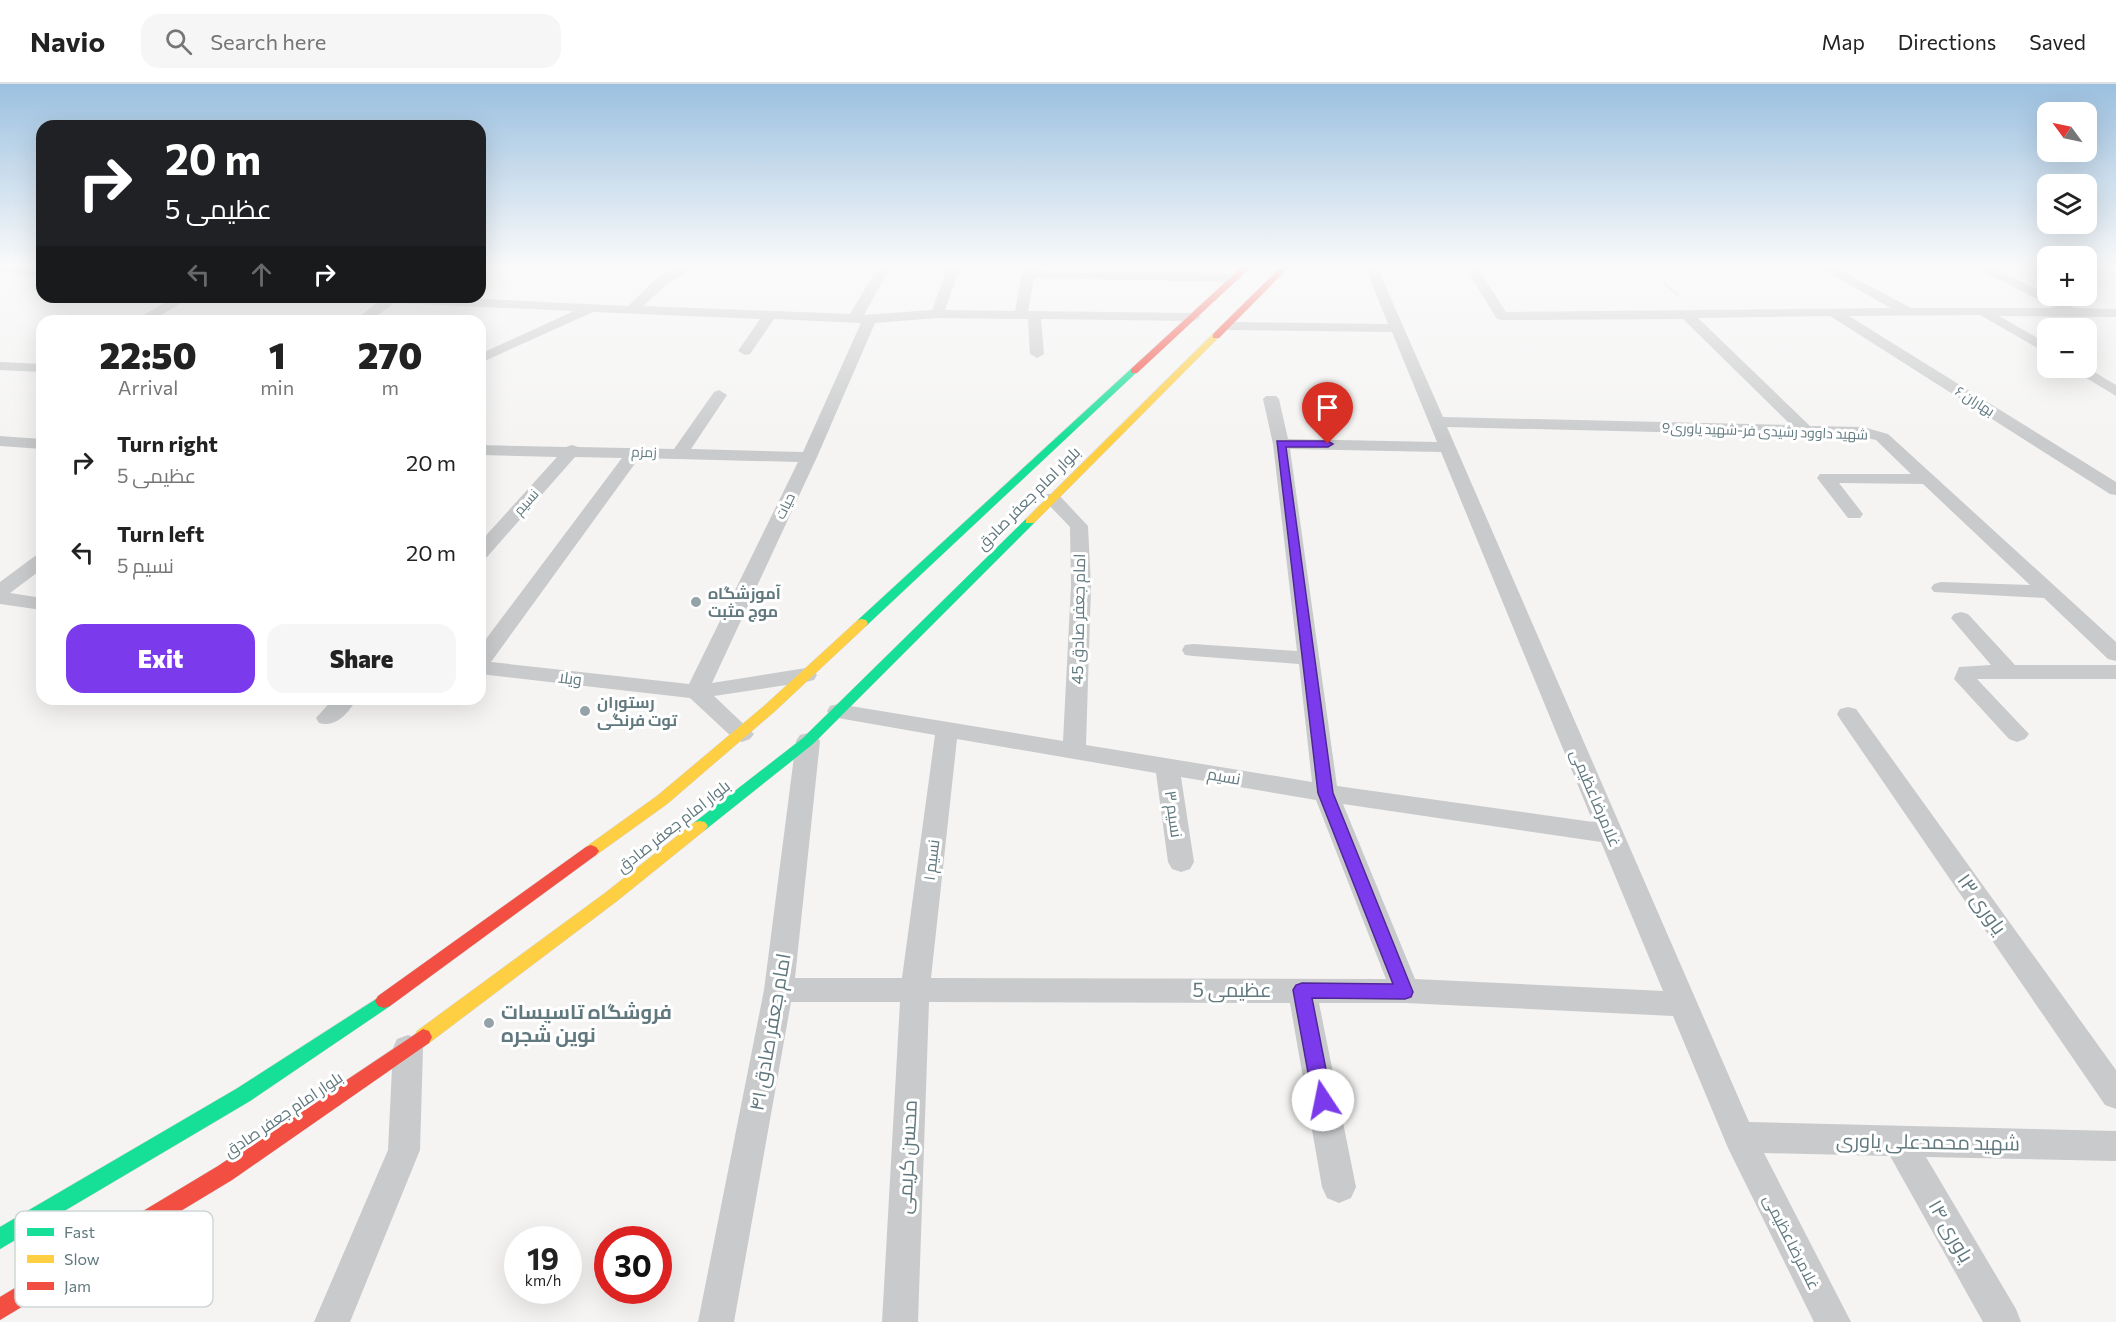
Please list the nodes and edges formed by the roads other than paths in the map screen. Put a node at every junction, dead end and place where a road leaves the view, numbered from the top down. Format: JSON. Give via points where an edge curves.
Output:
{"nodes":[{"id":1,"x":555,"y":325,"type":"edge"},
{"id":2,"x":763,"y":325,"type":"edge"},
{"id":3,"x":860,"y":325,"type":"edge"},
{"id":4,"x":1030,"y":325,"type":"edge"},
{"id":5,"x":1187,"y":325,"type":"edge"},
{"id":6,"x":1703,"y":325,"type":"edge"},
{"id":7,"x":1853,"y":325,"type":"edge"},
{"id":8,"x":2005,"y":325,"type":"edge"},
{"id":9,"x":1227,"y":326,"type":"joint"},
{"id":10,"x":1397,"y":327,"type":"joint"},
{"id":11,"x":2037,"y":344,"type":"edge"},
{"id":12,"x":745,"y":351,"type":"dead end"},
{"id":13,"x":1037,"y":354,"type":"dead end"},
{"id":14,"x":486,"y":356,"type":"edge"},
{"id":15,"x":0,"y":366,"type":"edge"},
{"id":16,"x":36,"y":368,"type":"edge"},
{"id":17,"x":2094,"y":378,"type":"edge"},
{"id":18,"x":2116,"y":391,"type":"edge"},
{"id":19,"x":718,"y":395,"type":"dead end"},
{"id":20,"x":1271,"y":399,"type":"dead end"},
{"id":21,"x":1135,"y":416,"type":"junction"},
{"id":22,"x":1097,"y":422,"type":"junction"},
{"id":23,"x":1437,"y":422,"type":"junction"},
{"id":24,"x":1807,"y":432,"type":"junction"},
{"id":25,"x":0,"y":441,"type":"edge"},
{"id":26,"x":36,"y":444,"type":"edge"},
{"id":27,"x":1281,"y":444,"type":"junction"},
{"id":28,"x":1105,"y":445,"type":"junction"},
{"id":29,"x":1447,"y":447,"type":"junction"},
{"id":30,"x":486,"y":450,"type":"edge"},
{"id":31,"x":572,"y":450,"type":"junction"},
{"id":32,"x":635,"y":452,"type":"junction"},
{"id":33,"x":680,"y":453,"type":"junction"},
{"id":34,"x":809,"y":457,"type":"junction"},
{"id":35,"x":1929,"y":479,"type":"junction"},
{"id":36,"x":2116,"y":490,"type":"edge"},
{"id":37,"x":1052,"y":498,"type":"junction"},
{"id":38,"x":1854,"y":514,"type":"dead end"},
{"id":39,"x":486,"y":546,"type":"edge"},
{"id":40,"x":36,"y":570,"type":"edge"},
{"id":41,"x":1941,"y":588,"type":"dead end"},
{"id":42,"x":2051,"y":592,"type":"junction"},
{"id":43,"x":18,"y":599,"type":"edge"},
{"id":44,"x":1961,"y":618,"type":"dead end"},
{"id":45,"x":1193,"y":650,"type":"dead end"},
{"id":46,"x":486,"y":654,"type":"edge"},
{"id":47,"x":2116,"y":654,"type":"edge"},
{"id":48,"x":1308,"y":658,"type":"junction"},
{"id":49,"x":486,"y":668,"type":"edge"},
{"id":50,"x":2008,"y":672,"type":"junction"},
{"id":51,"x":2116,"y":672,"type":"edge"},
{"id":52,"x":806,"y":675,"type":"junction"},
{"id":53,"x":696,"y":692,"type":"junction"},
{"id":54,"x":340,"y":705,"type":"edge"},
{"id":55,"x":838,"y":711,"type":"junction"},
{"id":56,"x":1848,"y":714,"type":"dead end"},
{"id":57,"x":327,"y":718,"type":"dead end"},
{"id":58,"x":946,"y":729,"type":"junction"},
{"id":59,"x":742,"y":734,"type":"junction"},
{"id":60,"x":2017,"y":734,"type":"dead end"},
{"id":61,"x":808,"y":741,"type":"junction"},
{"id":62,"x":1074,"y":750,"type":"junction"},
{"id":63,"x":1167,"y":766,"type":"junction"},
{"id":64,"x":1326,"y":793,"type":"junction"},
{"id":65,"x":1611,"y":834,"type":"junction"},
{"id":66,"x":1181,"y":862,"type":"dead end"},
{"id":67,"x":779,"y":990,"type":"junction"},
{"id":68,"x":1302,"y":990,"type":"junction"},
{"id":69,"x":915,"y":991,"type":"junction"},
{"id":70,"x":1405,"y":992,"type":"junction"},
{"id":71,"x":1683,"y":1004,"type":"junction"},
{"id":72,"x":408,"y":1048,"type":"junction"},
{"id":73,"x":2116,"y":1095,"type":"edge"},
{"id":74,"x":1739,"y":1137,"type":"junction"},
{"id":75,"x":1899,"y":1141,"type":"junction"},
{"id":76,"x":2116,"y":1146,"type":"edge"},
{"id":77,"x":1339,"y":1187,"type":"dead end"},
{"id":78,"x":48,"y":1211,"type":"edge"},
{"id":79,"x":162,"y":1211,"type":"edge"},
{"id":80,"x":15,"y":1230,"type":"edge"},
{"id":81,"x":0,"y":1239,"type":"edge"},
{"id":82,"x":15,"y":1300,"type":"edge"},
{"id":83,"x":0,"y":1309,"type":"edge"},
{"id":84,"x":332,"y":1322,"type":"edge"},
{"id":85,"x":716,"y":1322,"type":"edge"},
{"id":86,"x":900,"y":1322,"type":"edge"},
{"id":87,"x":1833,"y":1322,"type":"edge"},
{"id":88,"x":2002,"y":1322,"type":"edge"}],
"edges":[{"from":1,"to":14,"type":"street"},
{"from":2,"to":12,"type":"street"},
{"from":3,"to":34,"type":"street","name":"حیات"},
{"from":4,"to":13,"type":"street"},
{"from":5,"to":22,"type":"main road","name":"بلوار امام جعفر صادق"},
{"from":6,"to":24,"type":"street"},
{"from":7,"to":36,"type":"street","name":"بهاران ۶"},
{"from":8,"to":11,"type":"street"},
{"from":9,"to":10,"type":"street"},
{"from":9,"to":21,"type":"main road","name":"بلوار امام جعفر صادق"},
{"from":10,"to":23,"type":"street","name":"غلامرضاعظیمی"},
{"from":15,"to":16,"type":"street"},
{"from":17,"to":18,"type":"street"},
{"from":19,"to":33,"type":"street"},
{"from":20,"to":27,"type":"street"},
{"from":21,"to":22,"type":"main road"},
{"from":21,"to":28,"type":"main road","name":"بلوار امام جعفر صادق"},
{"from":22,"to":28,"type":"main road","via":[[1105,435]]},
{"from":22,"to":52,"type":"main road","name":"بلوار امام جعفر صادق","via":[[1070,432]]},
{"from":23,"to":24,"type":"street","name":"شهید داوود رشیدی فر-شهید یاوری9"},
{"from":23,"to":29,"type":"street","name":"غلامرضاعظیمی"},
{"from":24,"to":35,"type":"street","name":"شهید داوود رشیدی فر-شهید یاوری9","via":[[1863,432],[1882,437]]},
{"from":25,"to":26,"type":"street"},
{"from":27,"to":29,"type":"street"},
{"from":27,"to":48,"type":"street"},
{"from":28,"to":37,"type":"main road","name":"بلوار امام جعفر صادق"},
{"from":29,"to":65,"type":"street","name":"غلامرضاعظیمی"},
{"from":30,"to":31,"type":"street","name":"زمزم"},
{"from":31,"to":32,"type":"street","name":"زمزم"},
{"from":31,"to":39,"type":"street","name":"نسیم"},
{"from":32,"to":33,"type":"street","name":"زمزم"},
{"from":32,"to":46,"type":"street"},
{"from":33,"to":34,"type":"street","name":"زمزم"},
{"from":34,"to":53,"type":"street","name":"حیات"},
{"from":35,"to":38,"type":"street","via":[[1826,478]]},
{"from":35,"to":42,"type":"street","name":"شهید داوود رشیدی فر-شهید یاوری9"},
{"from":37,"to":55,"type":"main road","name":"بلوار امام جعفر صادق"},
{"from":37,"to":62,"type":"street","name":"امام جعفر صادق 45","via":[[1079,526],[1081,586]]},
{"from":40,"to":43,"type":"street"},
{"from":41,"to":42,"type":"street"},
{"from":42,"to":47,"type":"street","name":"شهید داوود رشیدی فر-شهید یاوری9"},
{"from":44,"to":50,"type":"street"},
{"from":45,"to":48,"type":"street"},
{"from":48,"to":64,"type":"street"},
{"from":49,"to":53,"type":"street","name":"ویلا"},
{"from":50,"to":51,"type":"street"},
{"from":50,"to":60,"type":"street","via":[[1964,675]]},
{"from":52,"to":53,"type":"street","name":"ویلا"},
{"from":52,"to":59,"type":"main road","name":"بلوار امام جعفر صادق"},
{"from":53,"to":59,"type":"street"},
{"from":54,"to":57,"type":"street"},
{"from":55,"to":58,"type":"street","name":"نسیم"},
{"from":55,"to":61,"type":"main road","name":"بلوار امام جعفر صادق"},
{"from":56,"to":73,"type":"street","name":"یاوری ۱۳"},
{"from":58,"to":62,"type":"street","name":"نسیم"},
{"from":58,"to":69,"type":"street","name":"نسیم ۱"},
{"from":59,"to":78,"type":"main road","name":"بلوار امام جعفر صادق","via":[[652,807],[349,1026],[168,1141]]},
{"from":61,"to":67,"type":"street","name":"امام جعفر صادق ۴۱"},
{"from":61,"to":72,"type":"main road","name":"بلوار امام جعفر صادق","via":[[611,897]]},
{"from":62,"to":63,"type":"street","name":"نسیم"},
{"from":63,"to":64,"type":"street","name":"نسیم"},
{"from":63,"to":66,"type":"street","name":"نسیم ۳"},
{"from":64,"to":65,"type":"street","name":"نسیم"},
{"from":64,"to":70,"type":"street"},
{"from":65,"to":71,"type":"street","name":"غلامرضاعظیمی"},
{"from":67,"to":69,"type":"street","name":"عظیمی 5"},
{"from":67,"to":85,"type":"street","name":"امام جعفر صادق ۴۱"},
{"from":68,"to":69,"type":"street","name":"عظیمی 5"},
{"from":68,"to":70,"type":"street","name":"عظیمی 5"},
{"from":68,"to":77,"type":"street"},
{"from":69,"to":86,"type":"street","name":"محسن کریمی"},
{"from":70,"to":71,"type":"street","name":"عظیمی 5"},
{"from":71,"to":74,"type":"street","name":"غلامرضاعظیمی"},
{"from":72,"to":79,"type":"main road","name":"بلوار امام جعفر صادق","via":[[225,1173]]},
{"from":72,"to":84,"type":"street","via":[[404,1150]]},
{"from":74,"to":75,"type":"street","name":"شهید محمدعلی یاوری"},
{"from":74,"to":87,"type":"street","name":"غلامرضاعظیمی"},
{"from":75,"to":76,"type":"street","name":"شهید محمدعلی یاوری"},
{"from":75,"to":88,"type":"street","name":"یاوری ۱۴"},
{"from":80,"to":81,"type":"main road","name":"بلوار امام جعفر صادق"},
{"from":82,"to":83,"type":"main road","name":"بلوار امام جعفر صادق"}]}
